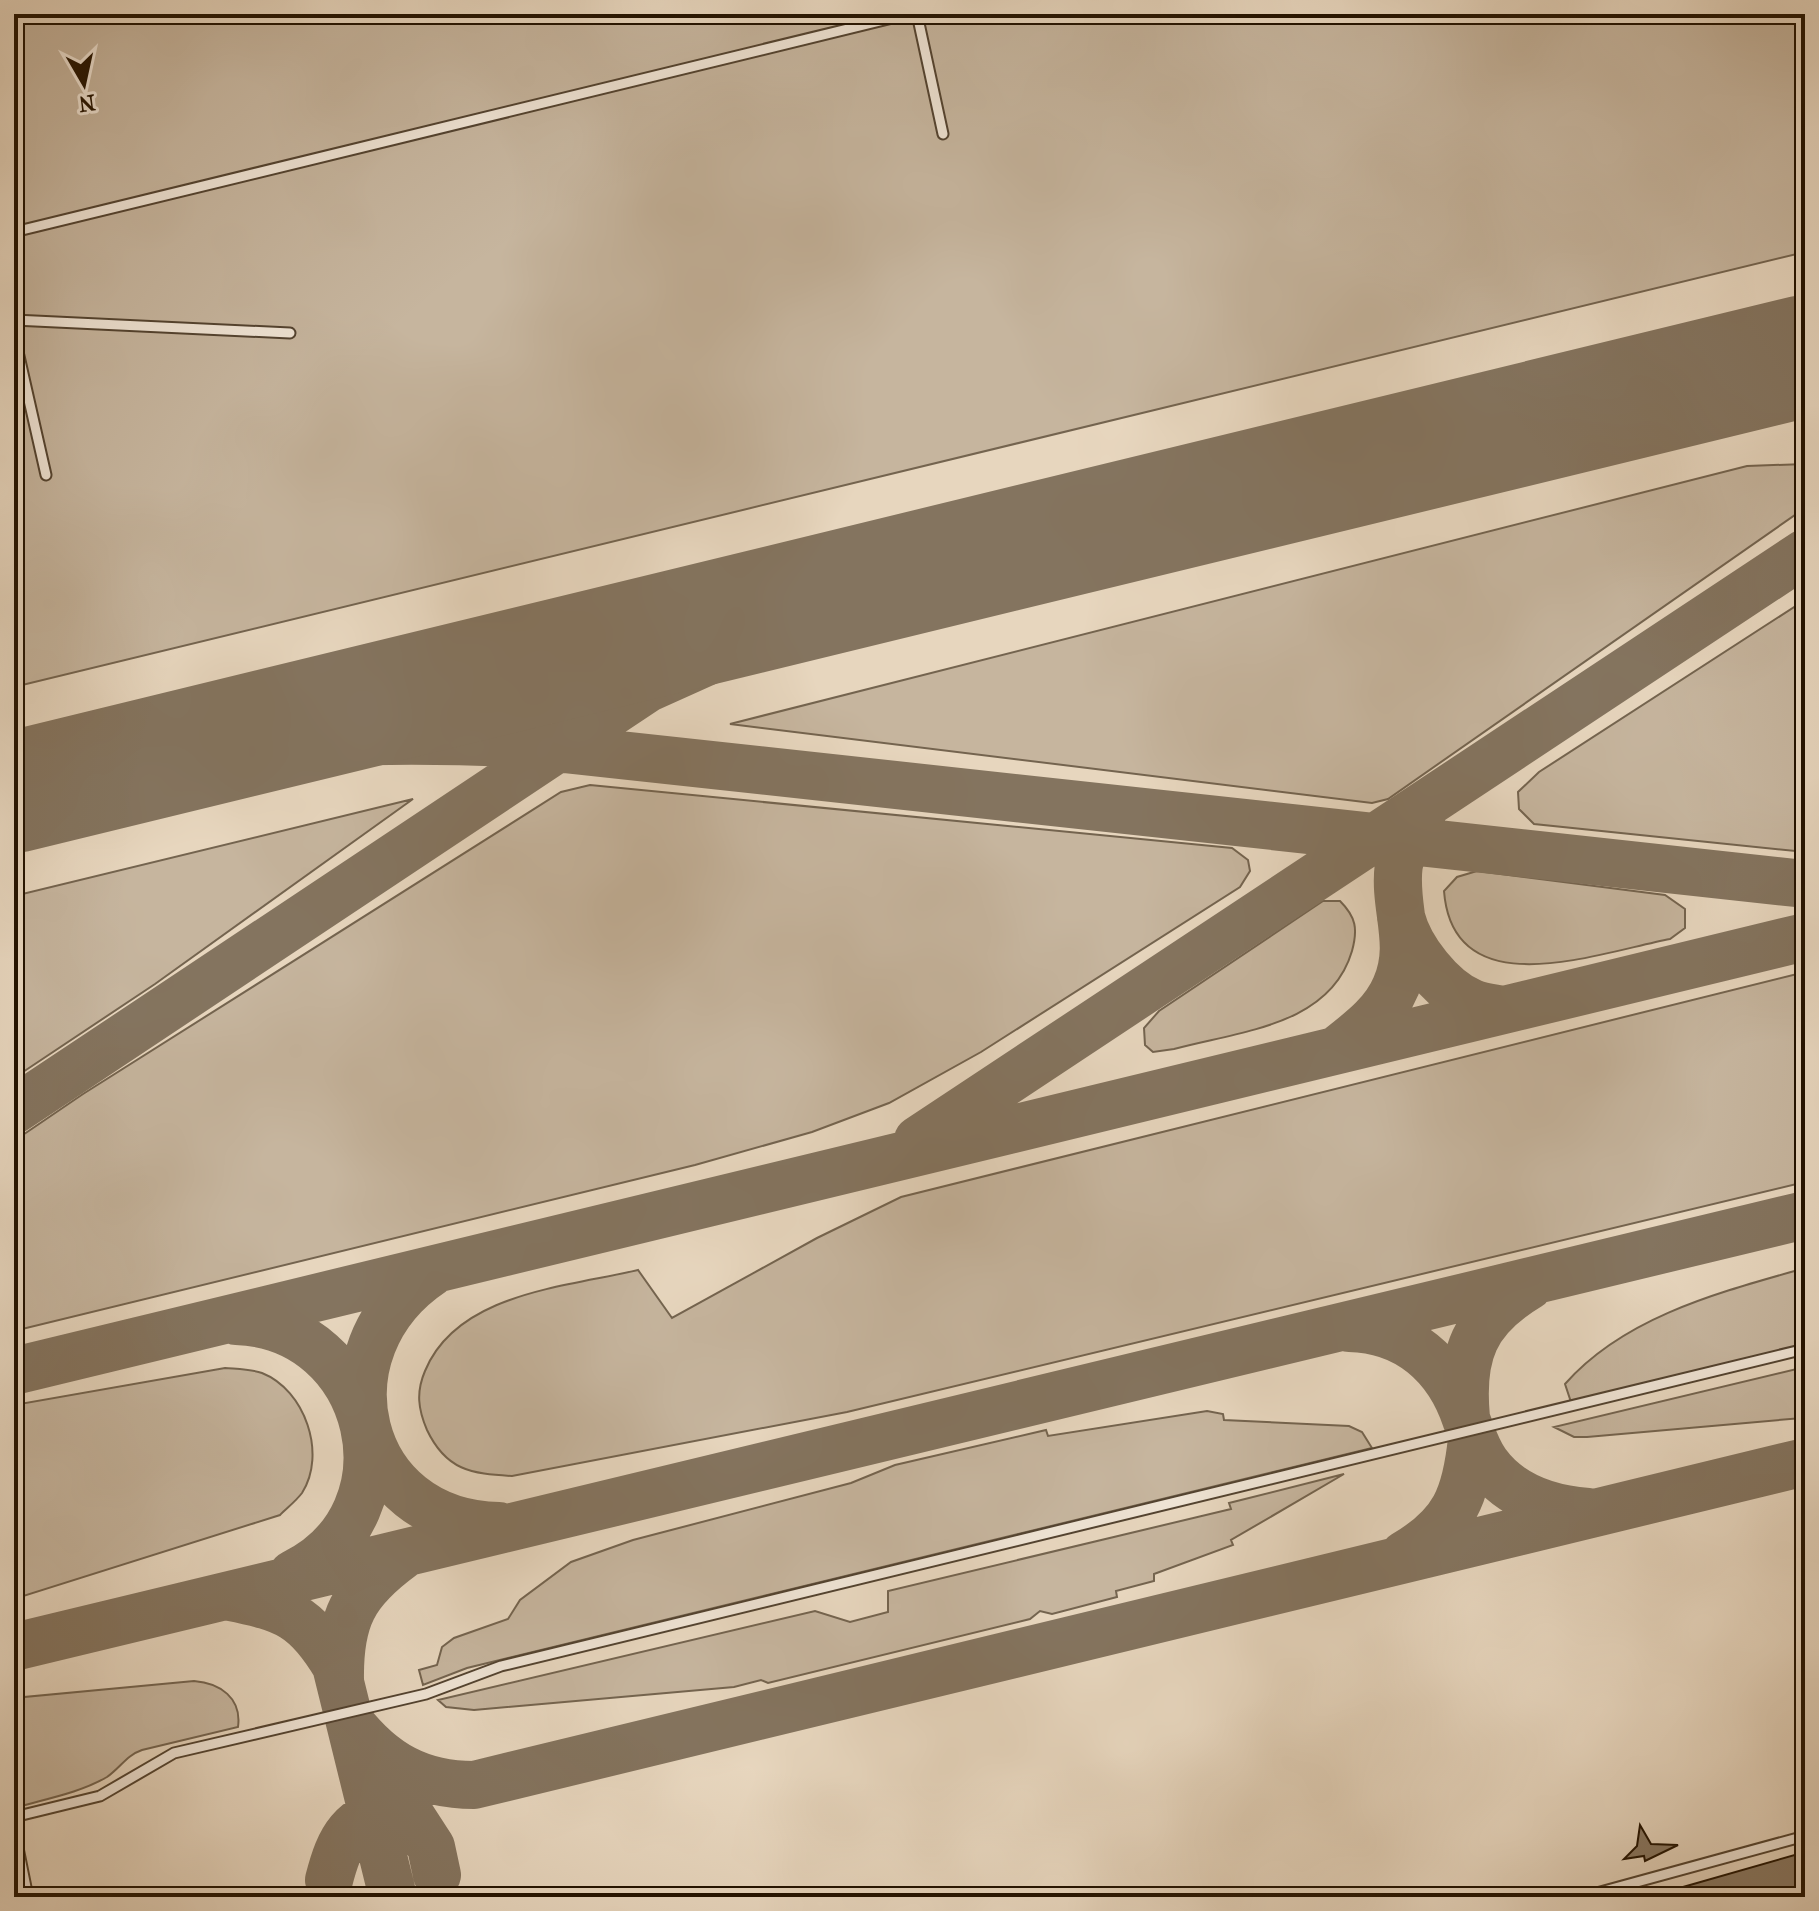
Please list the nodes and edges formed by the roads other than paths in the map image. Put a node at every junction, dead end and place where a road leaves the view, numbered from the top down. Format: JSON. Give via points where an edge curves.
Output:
{"nodes":[{"id":1,"x":909,"y":14,"type":"edge"},
{"id":2,"x":917,"y":14,"type":"edge"},
{"id":3,"x":943,"y":134,"type":"dead end"},
{"id":4,"x":14,"y":232,"type":"edge"},
{"id":5,"x":14,"y":320,"type":"edge"},
{"id":6,"x":290,"y":333,"type":"dead end"},
{"id":7,"x":14,"y":334,"type":"edge"},
{"id":8,"x":46,"y":475,"type":"dead end"},
{"id":9,"x":1805,"y":1349,"type":"edge"},
{"id":10,"x":14,"y":1817,"type":"edge"},
{"id":11,"x":14,"y":1828,"type":"edge"},
{"id":12,"x":1805,"y":1836,"type":"edge"},
{"id":13,"x":28,"y":1897,"type":"edge"},
{"id":14,"x":1582,"y":1897,"type":"edge"}],
"edges":[{"from":1,"to":4,"type":"lane"},
{"from":2,"to":3,"type":"lane"},
{"from":5,"to":6,"type":"lane"},
{"from":7,"to":8,"type":"lane"},
{"from":9,"to":10,"type":"lane","via":[[501,1666],[426,1694],[174,1753],[100,1796]]},
{"from":11,"to":13,"type":"lane"},
{"from":12,"to":14,"type":"lane"}]}
